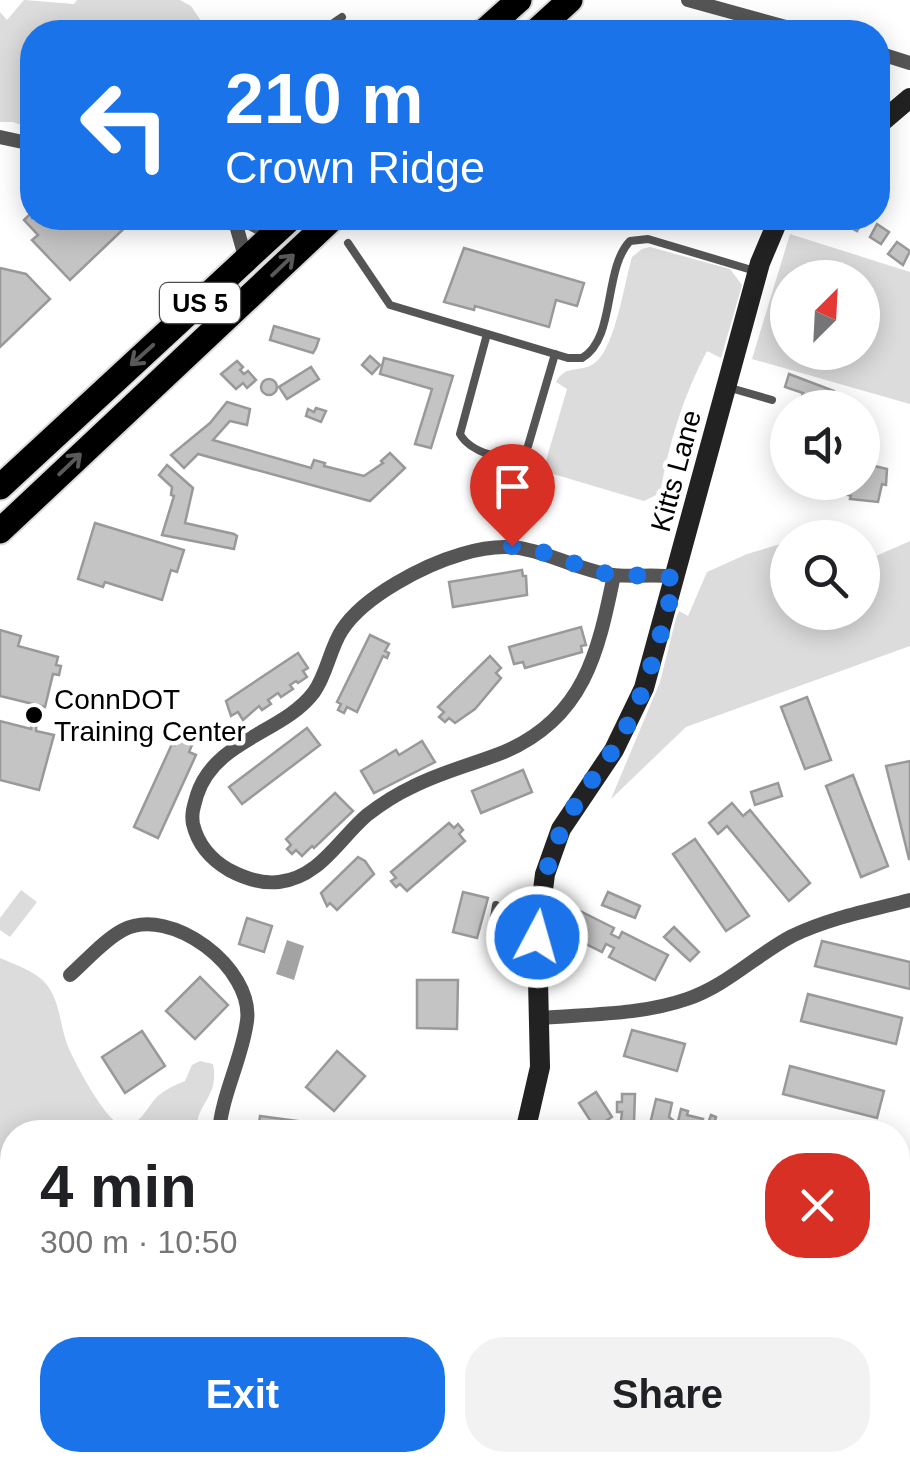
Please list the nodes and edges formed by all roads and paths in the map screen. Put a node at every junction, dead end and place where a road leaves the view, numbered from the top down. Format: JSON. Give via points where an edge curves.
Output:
{"nodes":[{"id":1,"x":518,"y":0,"type":"edge"},
{"id":2,"x":570,"y":0,"type":"edge"},
{"id":3,"x":688,"y":0,"type":"edge"},
{"id":4,"x":342,"y":17,"type":"dead end"},
{"id":5,"x":338,"y":20,"type":"edge"},
{"id":6,"x":496,"y":20,"type":"edge"},
{"id":7,"x":548,"y":20,"type":"edge"},
{"id":8,"x":760,"y":20,"type":"edge"},
{"id":9,"x":910,"y":98,"type":"edge"},
{"id":10,"x":890,"y":114,"type":"edge"},
{"id":11,"x":240,"y":230,"type":"edge"},
{"id":12,"x":278,"y":230,"type":"edge"},
{"id":13,"x":320,"y":230,"type":"edge"},
{"id":14,"x":774,"y":230,"type":"edge"},
{"id":15,"x":348,"y":243,"type":"dead end"},
{"id":16,"x":246,"y":260,"type":"junction"},
{"id":17,"x":758,"y":272,"type":"junction"},
{"id":18,"x":223,"y":282,"type":"junction"},
{"id":19,"x":232,"y":313,"type":"junction"},
{"id":20,"x":487,"y":334,"type":"junction"},
{"id":21,"x":556,"y":354,"type":"junction"},
{"id":22,"x":727,"y":387,"type":"junction"},
{"id":23,"x":770,"y":399,"type":"edge"},
{"id":24,"x":0,"y":487,"type":"edge"},
{"id":25,"x":0,"y":531,"type":"edge"},
{"id":26,"x":614,"y":575,"type":"junction"},
{"id":27,"x":676,"y":578,"type":"junction"},
{"id":28,"x":910,"y":900,"type":"edge"},
{"id":29,"x":496,"y":906,"type":"dead end"},
{"id":30,"x":537,"y":937,"type":"junction"},
{"id":31,"x":70,"y":975,"type":"dead end"},
{"id":32,"x":542,"y":1018,"type":"junction"},
{"id":33,"x":220,"y":1120,"type":"edge"},
{"id":34,"x":528,"y":1120,"type":"edge"}],
"edges":[{"from":1,"to":6,"type":"highway"},
{"from":2,"to":7,"type":"highway"},
{"from":3,"to":8,"type":"street"},
{"from":4,"to":5,"type":"lane"},
{"from":9,"to":10,"type":"street"},
{"from":11,"to":16,"type":"street"},
{"from":12,"to":16,"type":"highway","number":"US 5"},
{"from":19,"to":13,"type":"highway","number":"US 5","one_way":true},
{"from":14,"to":17,"type":"street","name":"Kitts Lane"},
{"from":15,"to":20,"type":"lane","via":[[390,305]]},
{"from":16,"to":18,"type":"highway","number":"US 5"},
{"from":17,"to":21,"type":"lane","via":[[630,241],[594,350],[582,358]]},
{"from":17,"to":22,"type":"street","name":"Kitts Lane"},
{"from":18,"to":19,"type":"highway","via":[[234,295]]},
{"from":18,"to":24,"type":"highway","number":"US 5","one_way":true},
{"from":25,"to":19,"type":"highway","number":"US 5","one_way":true},
{"from":20,"to":21,"type":"lane"},
{"from":20,"to":21,"type":"lane","via":[[460,434],[471,446],[507,458],[528,446]]},
{"from":22,"to":23,"type":"lane"},
{"from":22,"to":27,"type":"street","name":"Kitts Lane"},
{"from":26,"to":26,"type":"street","via":[[526,547],[498,546],[460,554],[400,582],[342,630],[314,692],[224,755],[201,783],[191,815],[197,840],[216,862],[246,880],[278,882],[312,872],[368,814],[412,786],[532,737],[585,680]]},
{"from":26,"to":27,"type":"street"},
{"from":27,"to":30,"type":"street","name":"Kitts Lane","via":[[636,709],[552,850]]},
{"from":28,"to":32,"type":"street","via":[[795,935],[688,999]]},
{"from":29,"to":30,"type":"lane","via":[[492,931]]},
{"from":30,"to":32,"type":"street","name":"Kitts Lane"},
{"from":31,"to":33,"type":"street","via":[[124,930],[148,925],[210,948],[244,992],[248,1019]]},
{"from":32,"to":34,"type":"street","name":"Kitts Lane"}]}
